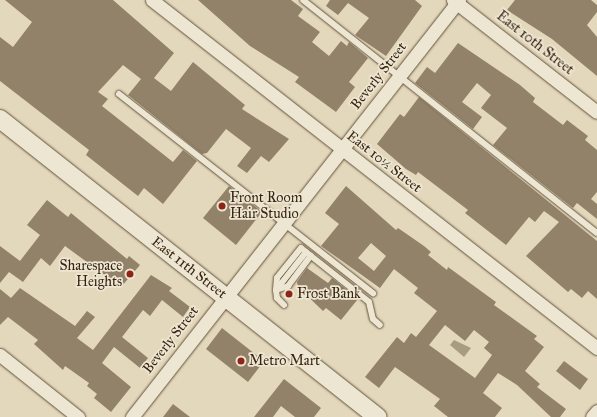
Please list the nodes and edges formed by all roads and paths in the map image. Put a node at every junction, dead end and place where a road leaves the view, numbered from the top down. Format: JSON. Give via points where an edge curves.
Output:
{"nodes":[{"id":1,"x":152,"y":0,"type":"edge"},
{"id":2,"x":303,"y":0,"type":"edge"},
{"id":3,"x":456,"y":1,"type":"edge"},
{"id":4,"x":400,"y":77,"type":"junction"},
{"id":5,"x":119,"y":94,"type":"dead end"},
{"id":6,"x":597,"y":112,"type":"edge"},
{"id":7,"x":0,"y":119,"type":"edge"},
{"id":8,"x":342,"y":149,"type":"junction"},
{"id":9,"x":284,"y":223,"type":"junction"},
{"id":10,"x":597,"y":232,"type":"edge"},
{"id":11,"x":309,"y":254,"type":"junction"},
{"id":12,"x":276,"y":290,"type":"junction"},
{"id":13,"x":373,"y":293,"type":"dead end"},
{"id":14,"x":225,"y":298,"type":"junction"},
{"id":15,"x":284,"y":305,"type":"dead end"},
{"id":16,"x":380,"y":325,"type":"dead end"},
{"id":17,"x":597,"y":348,"type":"edge"},
{"id":18,"x":0,"y":355,"type":"edge"},
{"id":19,"x":597,"y":411,"type":"edge"},
{"id":20,"x":78,"y":417,"type":"edge"},
{"id":21,"x":132,"y":417,"type":"edge"},
{"id":22,"x":378,"y":417,"type":"edge"},
{"id":23,"x":592,"y":417,"type":"edge"}],
"edges":[{"from":1,"to":8,"type":"street","name":"East 10½ Street"},
{"from":2,"to":4,"type":"lane"},
{"from":3,"to":4,"type":"street","name":"Beverly Street"},
{"from":3,"to":6,"type":"street","name":"East 10th Street"},
{"from":4,"to":8,"type":"street","name":"Beverly Street"},
{"from":4,"to":10,"type":"lane"},
{"from":5,"to":9,"type":"lane"},
{"from":7,"to":14,"type":"main road","name":"East 11th Street"},
{"from":8,"to":9,"type":"street","name":"Beverly Street"},
{"from":8,"to":17,"type":"street","name":"East 10½ Street"},
{"from":9,"to":13,"type":"lane"},
{"from":9,"to":14,"type":"street","name":"Beverly Street"},
{"from":11,"to":12,"type":"lane","via":[[288,286]]},
{"from":11,"to":12,"type":"lane","via":[[301,248],[277,278]]},
{"from":11,"to":16,"type":"lane","via":[[369,302],[373,319]]},
{"from":12,"to":15,"type":"lane","via":[[277,298]]},
{"from":14,"to":21,"type":"street","name":"Beverly Street"},
{"from":14,"to":22,"type":"main road","name":"East 11th Street"},
{"from":18,"to":20,"type":"street"},
{"from":19,"to":23,"type":"street"}]}
